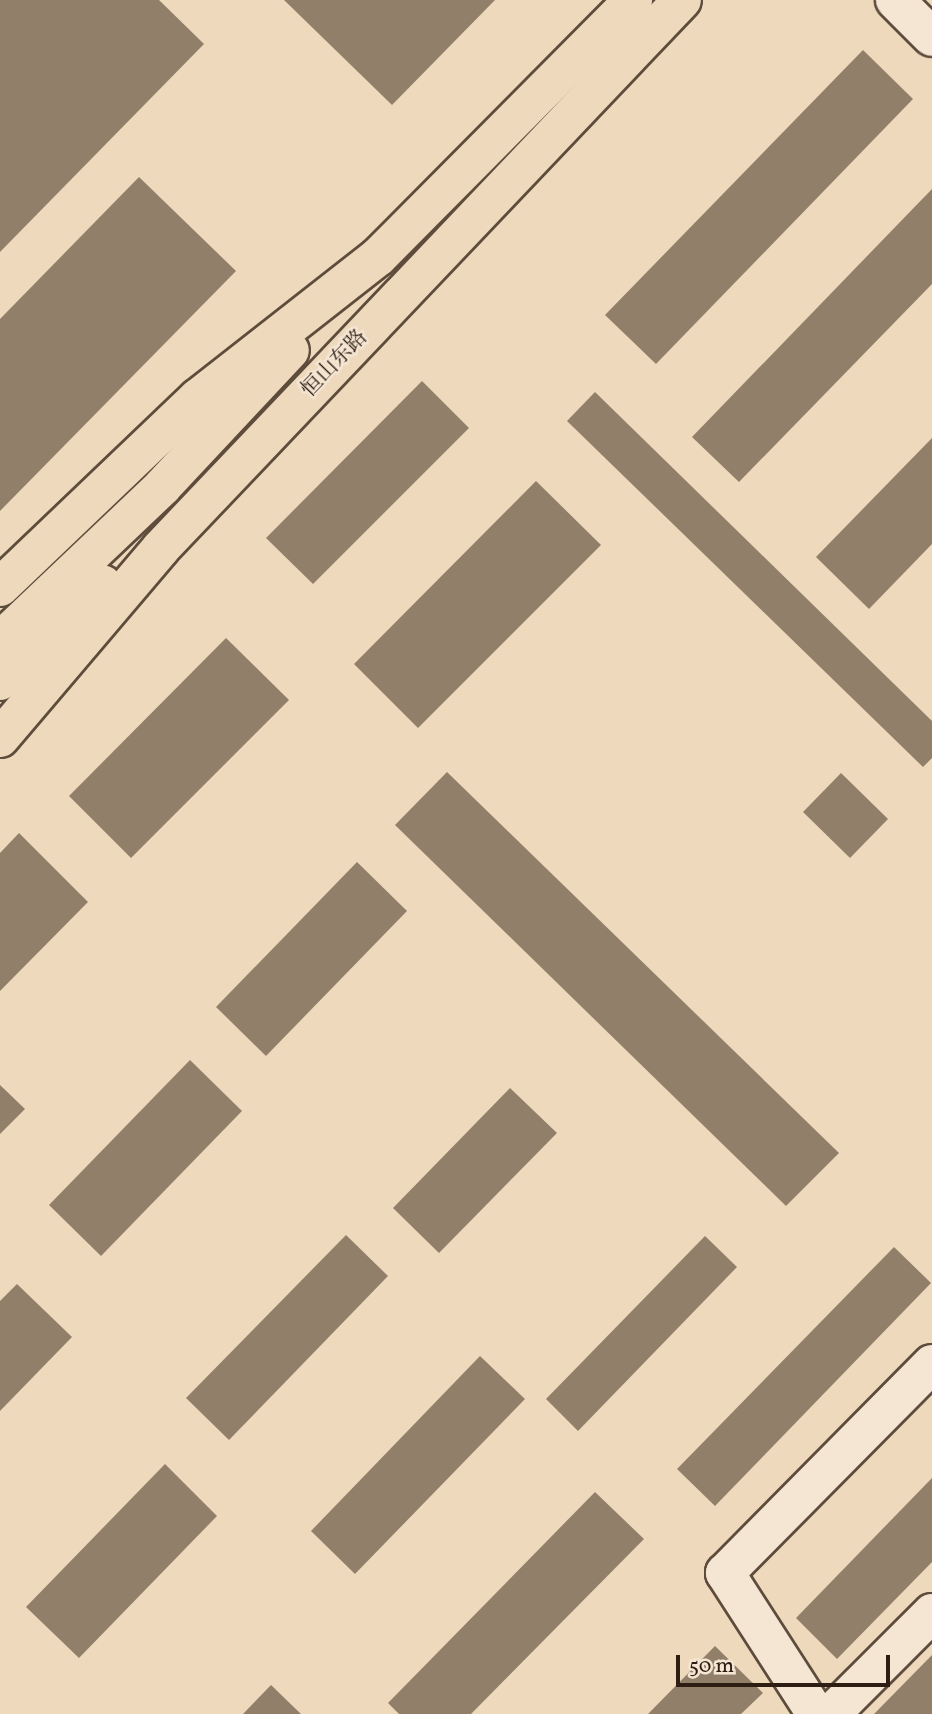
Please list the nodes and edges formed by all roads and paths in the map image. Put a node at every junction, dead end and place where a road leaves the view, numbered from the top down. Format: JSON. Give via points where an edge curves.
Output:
{"nodes":[{"id":1,"x":633,"y":0,"type":"edge"},
{"id":2,"x":682,"y":0,"type":"edge"},
{"id":3,"x":895,"y":0,"type":"edge"},
{"id":4,"x":932,"y":37,"type":"edge"},
{"id":5,"x":378,"y":257,"type":"junction"},
{"id":6,"x":325,"y":373,"type":"junction"},
{"id":7,"x":0,"y":587,"type":"edge"},
{"id":8,"x":0,"y":641,"type":"edge"},
{"id":9,"x":0,"y":681,"type":"edge"},
{"id":10,"x":0,"y":738,"type":"edge"},
{"id":11,"x":932,"y":1364,"type":"edge"},
{"id":12,"x":932,"y":1613,"type":"edge"},
{"id":13,"x":816,"y":1714,"type":"edge"},
{"id":14,"x":831,"y":1714,"type":"edge"}],
"edges":[{"from":1,"to":5,"type":"main road"},
{"from":2,"to":6,"type":"main road","name":"恒山东路"},
{"from":3,"to":4,"type":"street"},
{"from":5,"to":7,"type":"main road","via":[[198,398]]},
{"from":5,"to":8,"type":"main road","via":[[162,487]]},
{"from":6,"to":9,"type":"main road"},
{"from":6,"to":10,"type":"main road","name":"恒山东路","via":[[161,548]]},
{"from":11,"to":13,"type":"street","via":[[725,1573]]},
{"from":12,"to":14,"type":"street"}]}
